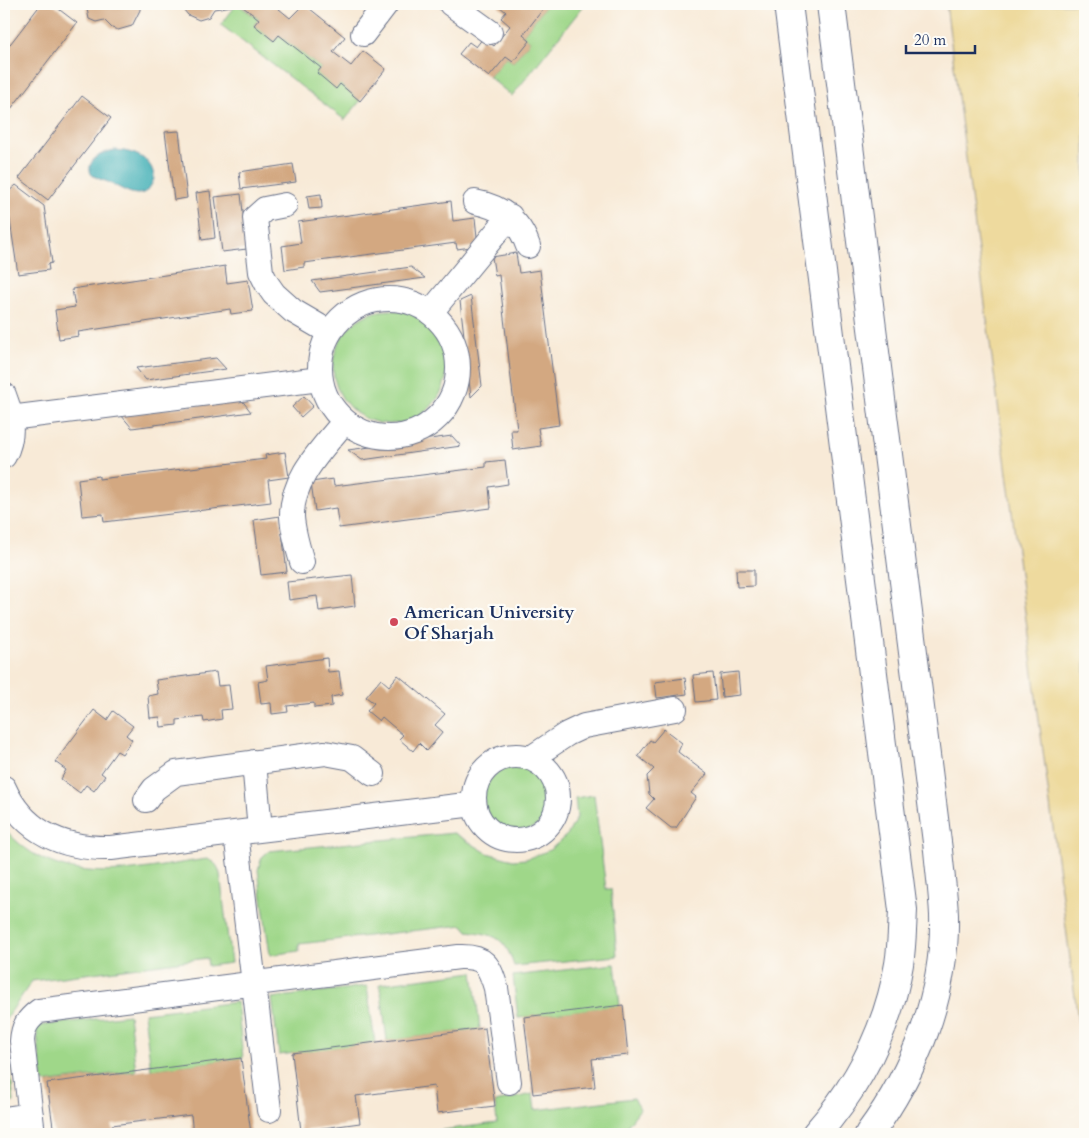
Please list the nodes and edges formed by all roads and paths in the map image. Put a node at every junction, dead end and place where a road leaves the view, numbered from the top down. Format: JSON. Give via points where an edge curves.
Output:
{"nodes":[{"id":1,"x":386,"y":4,"type":"edge"},
{"id":2,"x":451,"y":4,"type":"edge"},
{"id":3,"x":788,"y":4,"type":"edge"},
{"id":4,"x":831,"y":4,"type":"edge"},
{"id":5,"x":490,"y":32,"type":"dead end"},
{"id":6,"x":363,"y":34,"type":"dead end"},
{"id":7,"x":475,"y":202,"type":"dead end"},
{"id":8,"x":285,"y":205,"type":"dead end"},
{"id":9,"x":510,"y":216,"type":"junction"},
{"id":10,"x":528,"y":246,"type":"dead end"},
{"id":11,"x":431,"y":312,"type":"junction"},
{"id":12,"x":329,"y":332,"type":"junction"},
{"id":13,"x":320,"y":378,"type":"junction"},
{"id":14,"x":4,"y":396,"type":"edge"},
{"id":15,"x":10,"y":418,"type":"junction"},
{"id":16,"x":344,"y":422,"type":"junction"},
{"id":17,"x":4,"y":456,"type":"edge"},
{"id":18,"x":302,"y":562,"type":"dead end"},
{"id":19,"x":675,"y":709,"type":"dead end"},
{"id":20,"x":531,"y":758,"type":"junction"},
{"id":21,"x":254,"y":762,"type":"junction"},
{"id":22,"x":373,"y":774,"type":"dead end"},
{"id":23,"x":4,"y":788,"type":"edge"},
{"id":24,"x":146,"y":800,"type":"dead end"},
{"id":25,"x":474,"y":804,"type":"junction"},
{"id":26,"x":260,"y":830,"type":"junction"},
{"id":27,"x":236,"y":833,"type":"junction"},
{"id":28,"x":254,"y":983,"type":"junction"},
{"id":29,"x":509,"y":1082,"type":"dead end"},
{"id":30,"x":269,"y":1110,"type":"dead end"},
{"id":31,"x":4,"y":1119,"type":"edge"},
{"id":32,"x":32,"y":1125,"type":"edge"},
{"id":33,"x":816,"y":1134,"type":"edge"},
{"id":34,"x":869,"y":1134,"type":"edge"}],
"edges":[{"from":1,"to":6,"type":"street"},
{"from":2,"to":5,"type":"street"},
{"from":3,"to":33,"type":"street","via":[[903,910],[899,963],[888,1014],[867,1063],[839,1108]]},
{"from":4,"to":34,"type":"street","via":[[944,916],[938,981],[921,1044],[892,1103]]},
{"from":7,"to":9,"type":"street","via":[[488,204]]},
{"from":8,"to":12,"type":"street","via":[[265,209],[255,218],[261,272],[283,304]]},
{"from":9,"to":10,"type":"street"},
{"from":9,"to":11,"type":"street"},
{"from":11,"to":12,"type":"street","via":[[414,303],[376,300],[358,306]]},
{"from":11,"to":16,"type":"street","via":[[455,345],[456,386],[448,405],[435,420],[399,437],[370,435]]},
{"from":12,"to":13,"type":"street","via":[[320,354]]},
{"from":13,"to":15,"type":"street"},
{"from":13,"to":16,"type":"street","via":[[328,402]]},
{"from":14,"to":15,"type":"street"},
{"from":15,"to":17,"type":"street","via":[[11,433]]},
{"from":16,"to":18,"type":"street","via":[[307,467],[297,489],[292,519]]},
{"from":19,"to":20,"type":"street","via":[[584,726]]},
{"from":20,"to":25,"type":"street","via":[[507,757],[485,769],[474,792]]},
{"from":20,"to":25,"type":"street","via":[[550,772],[559,793],[558,808],[542,832],[522,840],[500,838],[487,829]]},
{"from":21,"to":22,"type":"street","via":[[332,754],[352,758]]},
{"from":21,"to":24,"type":"street","via":[[176,774],[154,789]]},
{"from":21,"to":26,"type":"street"},
{"from":23,"to":27,"type":"street","via":[[22,817],[41,832],[63,843],[86,848]]},
{"from":25,"to":26,"type":"street"},
{"from":26,"to":27,"type":"street"},
{"from":27,"to":28,"type":"street"},
{"from":28,"to":29,"type":"street","via":[[473,956],[486,963],[496,988]]},
{"from":28,"to":30,"type":"street"},
{"from":28,"to":32,"type":"street","via":[[39,1011],[26,1024],[22,1041]]},
{"from":31,"to":32,"type":"street"}]}
